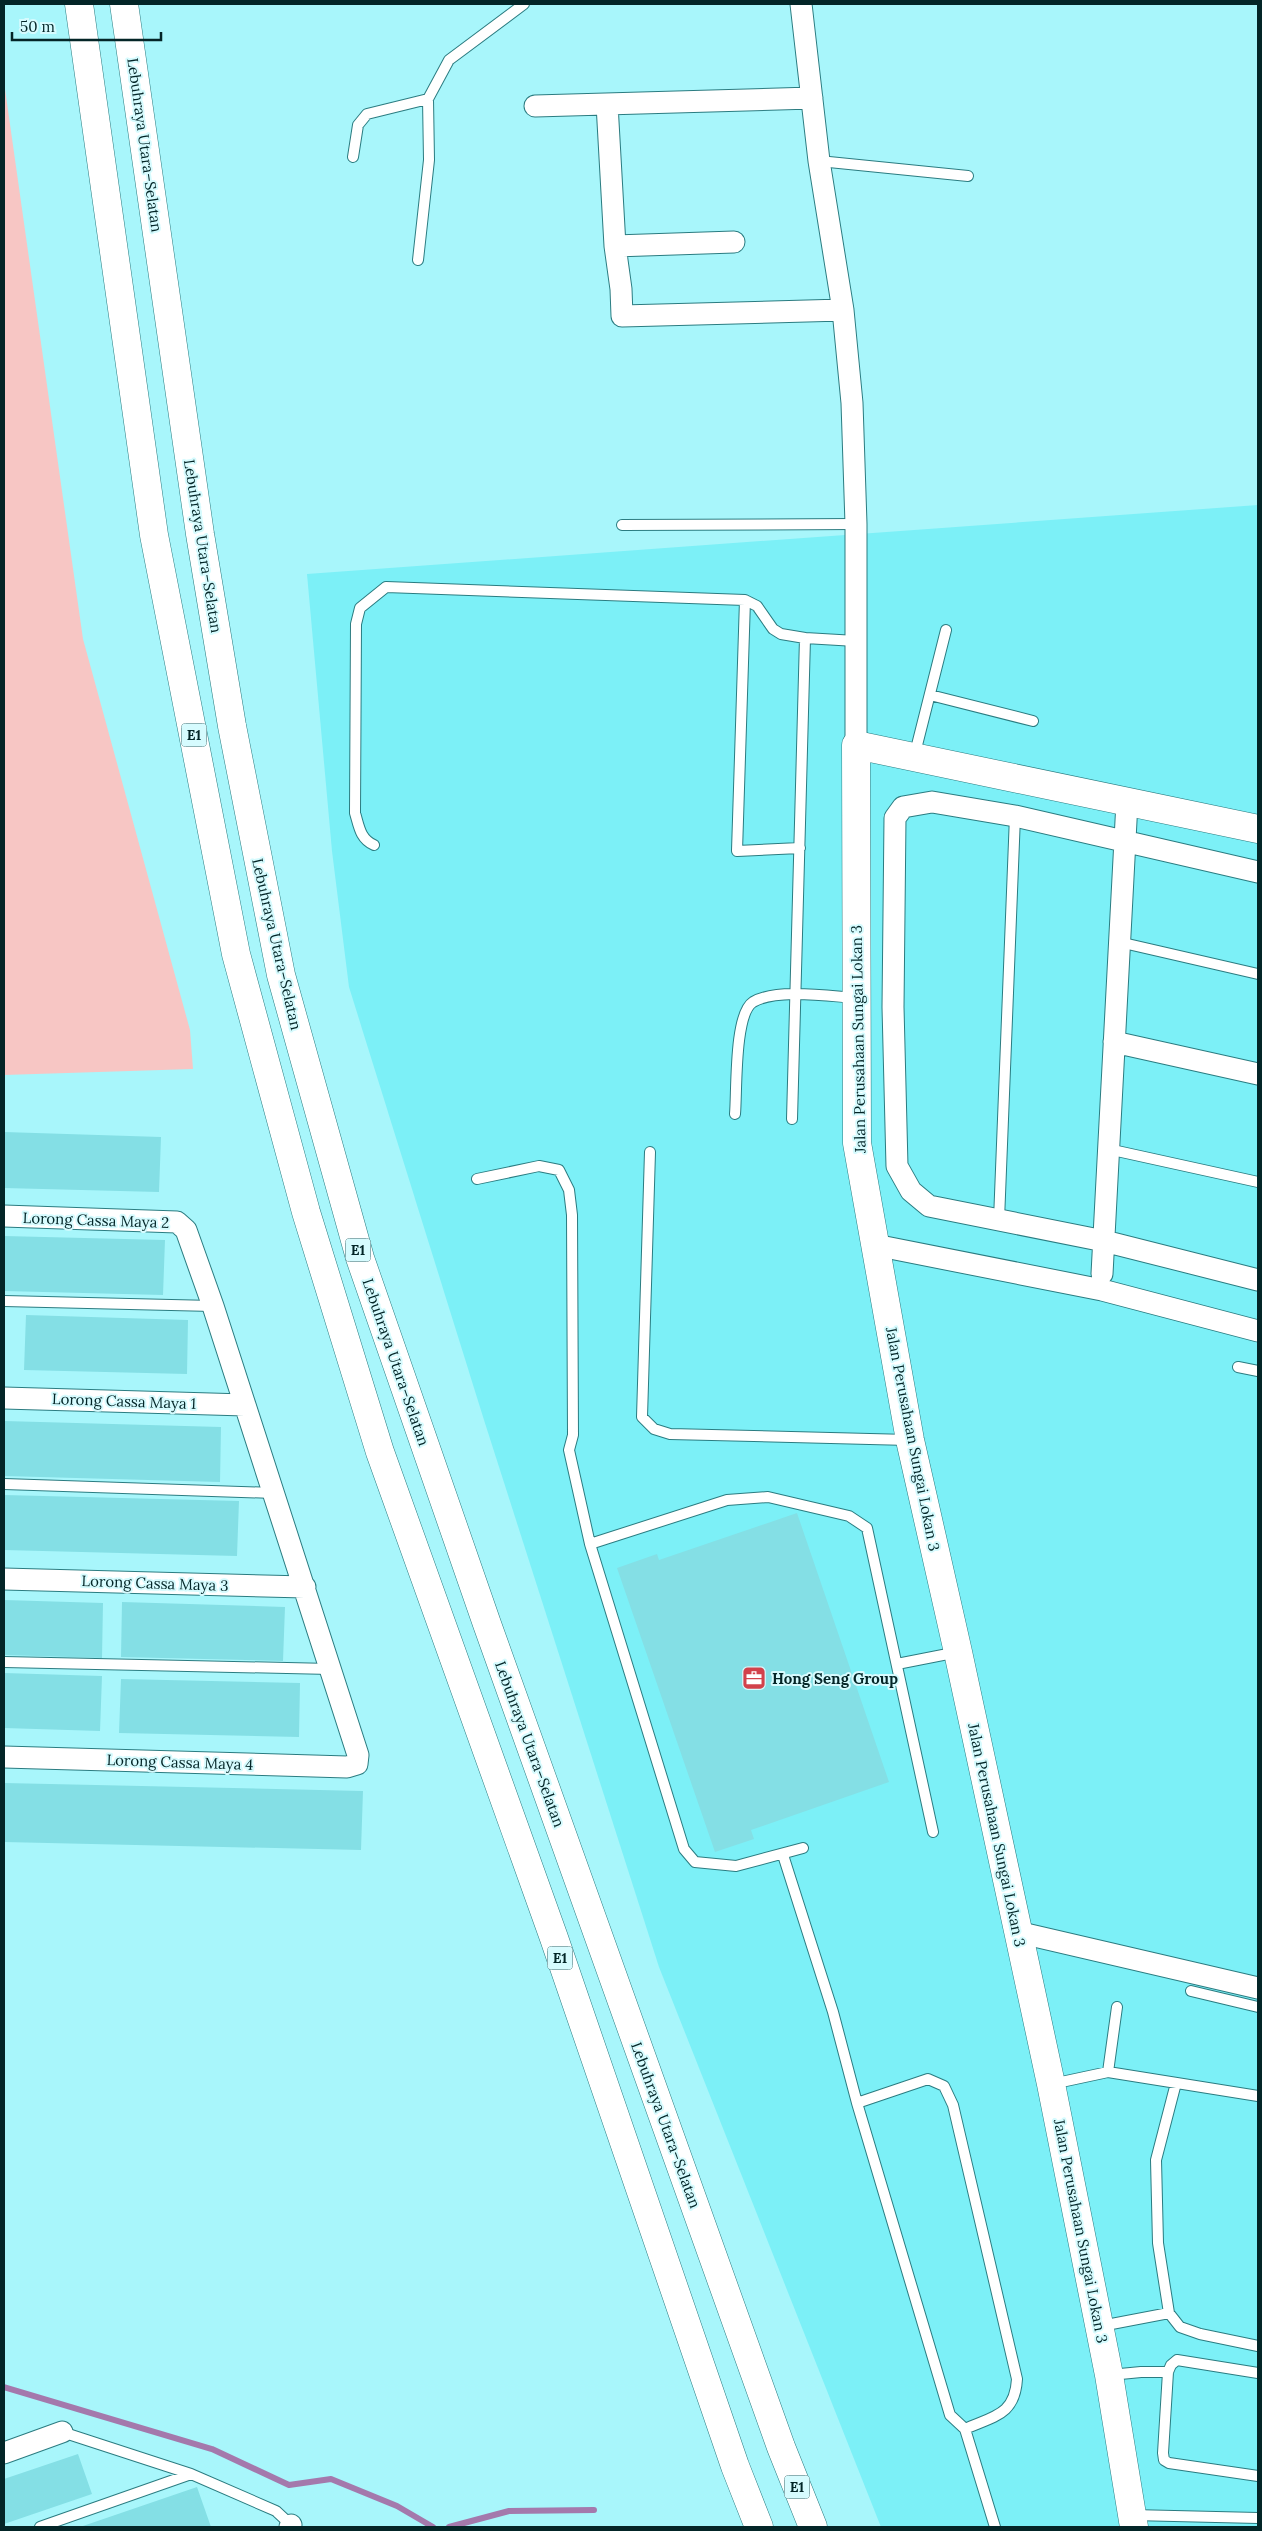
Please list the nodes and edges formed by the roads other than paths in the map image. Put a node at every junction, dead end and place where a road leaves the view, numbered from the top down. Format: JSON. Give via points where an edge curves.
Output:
{"nodes":[{"id":1,"x":79,"y":4,"type":"edge"},
{"id":2,"x":124,"y":4,"type":"edge"},
{"id":3,"x":524,"y":4,"type":"edge"},
{"id":4,"x":801,"y":4,"type":"edge"},
{"id":5,"x":812,"y":98,"type":"junction"},
{"id":6,"x":428,"y":99,"type":"junction"},
{"id":7,"x":607,"y":104,"type":"junction"},
{"id":8,"x":535,"y":106,"type":"dead end"},
{"id":9,"x":353,"y":158,"type":"dead end"},
{"id":10,"x":819,"y":161,"type":"junction"},
{"id":11,"x":968,"y":176,"type":"dead end"},
{"id":12,"x":734,"y":242,"type":"dead end"},
{"id":13,"x":615,"y":246,"type":"junction"},
{"id":14,"x":418,"y":260,"type":"dead end"},
{"id":15,"x":843,"y":310,"type":"junction"},
{"id":16,"x":856,"y":524,"type":"junction"},
{"id":17,"x":622,"y":525,"type":"dead end"},
{"id":18,"x":745,"y":600,"type":"junction"},
{"id":19,"x":946,"y":630,"type":"dead end"},
{"id":20,"x":805,"y":638,"type":"junction"},
{"id":21,"x":856,"y":640,"type":"junction"},
{"id":22,"x":930,"y":695,"type":"junction"},
{"id":23,"x":1033,"y":721,"type":"dead end"},
{"id":24,"x":856,"y":744,"type":"junction"},
{"id":25,"x":914,"y":757,"type":"junction"},
{"id":26,"x":1127,"y":802,"type":"junction"},
{"id":27,"x":1015,"y":816,"type":"junction"},
{"id":28,"x":1258,"y":829,"type":"edge"},
{"id":29,"x":1125,"y":840,"type":"junction"},
{"id":30,"x":374,"y":845,"type":"dead end"},
{"id":31,"x":800,"y":848,"type":"junction"},
{"id":32,"x":1258,"y":872,"type":"edge"},
{"id":33,"x":1119,"y":942,"type":"junction"},
{"id":34,"x":1258,"y":974,"type":"edge"},
{"id":35,"x":796,"y":995,"type":"junction"},
{"id":36,"x":856,"y":998,"type":"junction"},
{"id":37,"x":1114,"y":1042,"type":"junction"},
{"id":38,"x":1258,"y":1074,"type":"edge"},
{"id":39,"x":735,"y":1114,"type":"dead end"},
{"id":40,"x":792,"y":1120,"type":"dead end"},
{"id":41,"x":1108,"y":1149,"type":"junction"},
{"id":42,"x":650,"y":1152,"type":"dead end"},
{"id":43,"x":477,"y":1179,"type":"dead end"},
{"id":44,"x":1258,"y":1182,"type":"edge"},
{"id":45,"x":4,"y":1216,"type":"edge"},
{"id":46,"x":999,"y":1220,"type":"junction"},
{"id":47,"x":1104,"y":1241,"type":"junction"},
{"id":48,"x":875,"y":1245,"type":"junction"},
{"id":49,"x":1258,"y":1280,"type":"edge"},
{"id":50,"x":1102,"y":1282,"type":"junction"},
{"id":51,"x":4,"y":1301,"type":"edge"},
{"id":52,"x":213,"y":1306,"type":"junction"},
{"id":53,"x":1258,"y":1331,"type":"edge"},
{"id":54,"x":1238,"y":1366,"type":"dead end"},
{"id":55,"x":1258,"y":1371,"type":"edge"},
{"id":56,"x":4,"y":1398,"type":"edge"},
{"id":57,"x":245,"y":1404,"type":"junction"},
{"id":58,"x":910,"y":1440,"type":"junction"},
{"id":59,"x":4,"y":1484,"type":"edge"},
{"id":60,"x":274,"y":1493,"type":"junction"},
{"id":61,"x":590,"y":1544,"type":"junction"},
{"id":62,"x":4,"y":1579,"type":"edge"},
{"id":63,"x":305,"y":1587,"type":"junction"},
{"id":64,"x":958,"y":1652,"type":"junction"},
{"id":65,"x":4,"y":1662,"type":"edge"},
{"id":66,"x":897,"y":1664,"type":"junction"},
{"id":67,"x":331,"y":1669,"type":"junction"},
{"id":68,"x":4,"y":1757,"type":"edge"},
{"id":69,"x":932,"y":1832,"type":"dead end"},
{"id":70,"x":803,"y":1848,"type":"dead end"},
{"id":71,"x":783,"y":1855,"type":"junction"},
{"id":72,"x":1016,"y":1932,"type":"junction"},
{"id":73,"x":1258,"y":1988,"type":"edge"},
{"id":74,"x":1191,"y":1991,"type":"dead end"},
{"id":75,"x":1117,"y":2007,"type":"dead end"},
{"id":76,"x":1258,"y":2007,"type":"edge"},
{"id":77,"x":1108,"y":2072,"type":"junction"},
{"id":78,"x":1176,"y":2083,"type":"junction"},
{"id":79,"x":1051,"y":2084,"type":"junction"},
{"id":80,"x":1258,"y":2096,"type":"edge"},
{"id":81,"x":857,"y":2102,"type":"junction"},
{"id":82,"x":1169,"y":2313,"type":"junction"},
{"id":83,"x":1100,"y":2326,"type":"junction"},
{"id":84,"x":1258,"y":2346,"type":"edge"},
{"id":85,"x":1168,"y":2372,"type":"junction"},
{"id":86,"x":1258,"y":2373,"type":"edge"},
{"id":87,"x":1109,"y":2375,"type":"junction"},
{"id":88,"x":965,"y":2429,"type":"junction"},
{"id":89,"x":62,"y":2432,"type":"joint"},
{"id":90,"x":4,"y":2453,"type":"edge"},
{"id":91,"x":735,"y":2466,"type":"junction"},
{"id":92,"x":191,"y":2474,"type":"junction"},
{"id":93,"x":1258,"y":2476,"type":"edge"},
{"id":94,"x":1258,"y":2518,"type":"edge"},
{"id":95,"x":1133,"y":2521,"type":"edge"},
{"id":96,"x":291,"y":2526,"type":"edge"},
{"id":97,"x":40,"y":2527,"type":"edge"},
{"id":98,"x":754,"y":2527,"type":"edge"},
{"id":99,"x":759,"y":2527,"type":"edge"},
{"id":100,"x":813,"y":2527,"type":"edge"},
{"id":101,"x":996,"y":2527,"type":"edge"}],
"edges":[{"from":1,"to":91,"type":"main road","number":"E1","via":[[154,535],[236,954],[306,1212],[380,1452],[550,1929]]},
{"from":2,"to":100,"type":"main road","name":"Lebuhraya Utara–Selatan","number":"E1","via":[[200,534],[232,726],[281,975],[360,1258],[493,1643],[781,2447]]},
{"from":3,"to":6,"type":"lane","via":[[449,60]]},
{"from":4,"to":5,"type":"street"},
{"from":5,"to":7,"type":"street"},
{"from":5,"to":10,"type":"street"},
{"from":6,"to":9,"type":"lane","via":[[367,114],[358,124]]},
{"from":6,"to":14,"type":"lane","via":[[429,160]]},
{"from":7,"to":8,"type":"street"},
{"from":7,"to":13,"type":"street"},
{"from":10,"to":11,"type":"lane"},
{"from":10,"to":15,"type":"street"},
{"from":12,"to":13,"type":"street"},
{"from":13,"to":15,"type":"street","via":[[622,316]]},
{"from":15,"to":16,"type":"street","via":[[852,403]]},
{"from":16,"to":17,"type":"lane"},
{"from":16,"to":21,"type":"street"},
{"from":18,"to":20,"type":"lane","via":[[757,606],[767,623],[781,634]]},
{"from":18,"to":30,"type":"lane","via":[[386,587],[360,608],[356,624],[355,813],[360,832],[366,842]]},
{"from":18,"to":31,"type":"lane","via":[[737,851]]},
{"from":19,"to":22,"type":"lane"},
{"from":20,"to":21,"type":"lane"},
{"from":20,"to":31,"type":"lane"},
{"from":21,"to":24,"type":"street"},
{"from":22,"to":23,"type":"lane"},
{"from":22,"to":25,"type":"lane"},
{"from":24,"to":25,"type":"main road"},
{"from":24,"to":36,"type":"main road","name":"Jalan Perusahaan Sungai Lokan 3"},
{"from":25,"to":26,"type":"main road"},
{"from":26,"to":28,"type":"main road"},
{"from":26,"to":29,"type":"street"},
{"from":27,"to":29,"type":"street"},
{"from":27,"to":46,"type":"lane"},
{"from":27,"to":46,"type":"street","via":[[932,802],[904,807],[895,818],[893,1007],[897,1166],[911,1190],[929,1206]]},
{"from":29,"to":32,"type":"street"},
{"from":29,"to":33,"type":"street"},
{"from":31,"to":35,"type":"lane"},
{"from":33,"to":34,"type":"lane"},
{"from":33,"to":37,"type":"street"},
{"from":35,"to":36,"type":"lane"},
{"from":35,"to":39,"type":"lane","via":[[775,995],[753,1002],[746,1010],[741,1026]]},
{"from":35,"to":40,"type":"lane"},
{"from":36,"to":48,"type":"main road","name":"Jalan Perusahaan Sungai Lokan 3","via":[[857,1143]]},
{"from":37,"to":38,"type":"street"},
{"from":37,"to":41,"type":"street"},
{"from":41,"to":44,"type":"lane"},
{"from":41,"to":47,"type":"street"},
{"from":42,"to":58,"type":"lane","via":[[642,1417],[654,1429],[670,1434]]},
{"from":43,"to":61,"type":"lane","via":[[539,1166],[559,1170],[569,1190],[572,1215],[573,1426],[569,1450]]},
{"from":45,"to":52,"type":"street","name":"Lorong Cassa Maya 2","via":[[177,1222],[186,1230]]},
{"from":46,"to":47,"type":"street"},
{"from":47,"to":49,"type":"street"},
{"from":47,"to":50,"type":"street"},
{"from":48,"to":50,"type":"street"},
{"from":48,"to":58,"type":"main road","name":"Jalan Perusahaan Sungai Lokan 3"},
{"from":50,"to":53,"type":"street"},
{"from":51,"to":52,"type":"lane"},
{"from":52,"to":57,"type":"street"},
{"from":54,"to":55,"type":"lane"},
{"from":56,"to":57,"type":"street","name":"Lorong Cassa Maya 1"},
{"from":57,"to":60,"type":"street"},
{"from":58,"to":64,"type":"main road","name":"Jalan Perusahaan Sungai Lokan 3"},
{"from":59,"to":60,"type":"lane"},
{"from":60,"to":63,"type":"street"},
{"from":61,"to":66,"type":"lane","via":[[727,1500],[768,1497],[849,1516],[867,1528]]},
{"from":61,"to":71,"type":"lane","via":[[684,1849],[695,1862],[707,1865],[736,1866]]},
{"from":62,"to":63,"type":"street","name":"Lorong Cassa Maya 3"},
{"from":63,"to":67,"type":"street"},
{"from":64,"to":66,"type":"lane"},
{"from":64,"to":72,"type":"main road","name":"Jalan Perusahaan Sungai Lokan 3"},
{"from":65,"to":67,"type":"lane"},
{"from":66,"to":69,"type":"lane"},
{"from":67,"to":68,"type":"street","name":"Lorong Cassa Maya 4","via":[[358,1755],[357,1764],[347,1767]]},
{"from":70,"to":71,"type":"lane"},
{"from":71,"to":81,"type":"lane","via":[[833,2012]]},
{"from":72,"to":73,"type":"street"},
{"from":72,"to":79,"type":"main road","name":"Jalan Perusahaan Sungai Lokan 3"},
{"from":74,"to":76,"type":"lane"},
{"from":75,"to":77,"type":"lane"},
{"from":77,"to":78,"type":"lane"},
{"from":77,"to":79,"type":"lane"},
{"from":78,"to":80,"type":"lane"},
{"from":78,"to":82,"type":"lane","via":[[1156,2160],[1158,2243]]},
{"from":79,"to":83,"type":"main road","name":"Jalan Perusahaan Sungai Lokan 3"},
{"from":81,"to":88,"type":"lane","via":[[950,2415]]},
{"from":81,"to":88,"type":"lane","via":[[928,2079],[944,2086],[953,2105],[1017,2379],[1016,2396],[1005,2411]]},
{"from":82,"to":83,"type":"lane"},
{"from":82,"to":84,"type":"lane","via":[[1180,2327]]},
{"from":83,"to":87,"type":"main road","name":"Jalan Perusahaan Sungai Lokan 3"},
{"from":85,"to":86,"type":"lane","via":[[1177,2360]]},
{"from":85,"to":87,"type":"lane"},
{"from":85,"to":93,"type":"lane","via":[[1164,2460]]},
{"from":87,"to":95,"type":"main road","name":"Jalan Perusahaan Sungai Lokan 3"},
{"from":88,"to":101,"type":"lane"},
{"from":89,"to":90,"type":"street"},
{"from":89,"to":92,"type":"lane"},
{"from":91,"to":98,"type":"main road"},
{"from":91,"to":99,"type":"main road","number":"E1"},
{"from":92,"to":96,"type":"lane","via":[[276,2511]]},
{"from":92,"to":97,"type":"lane"},
{"from":94,"to":95,"type":"lane","via":[[1183,2514]]}]}
